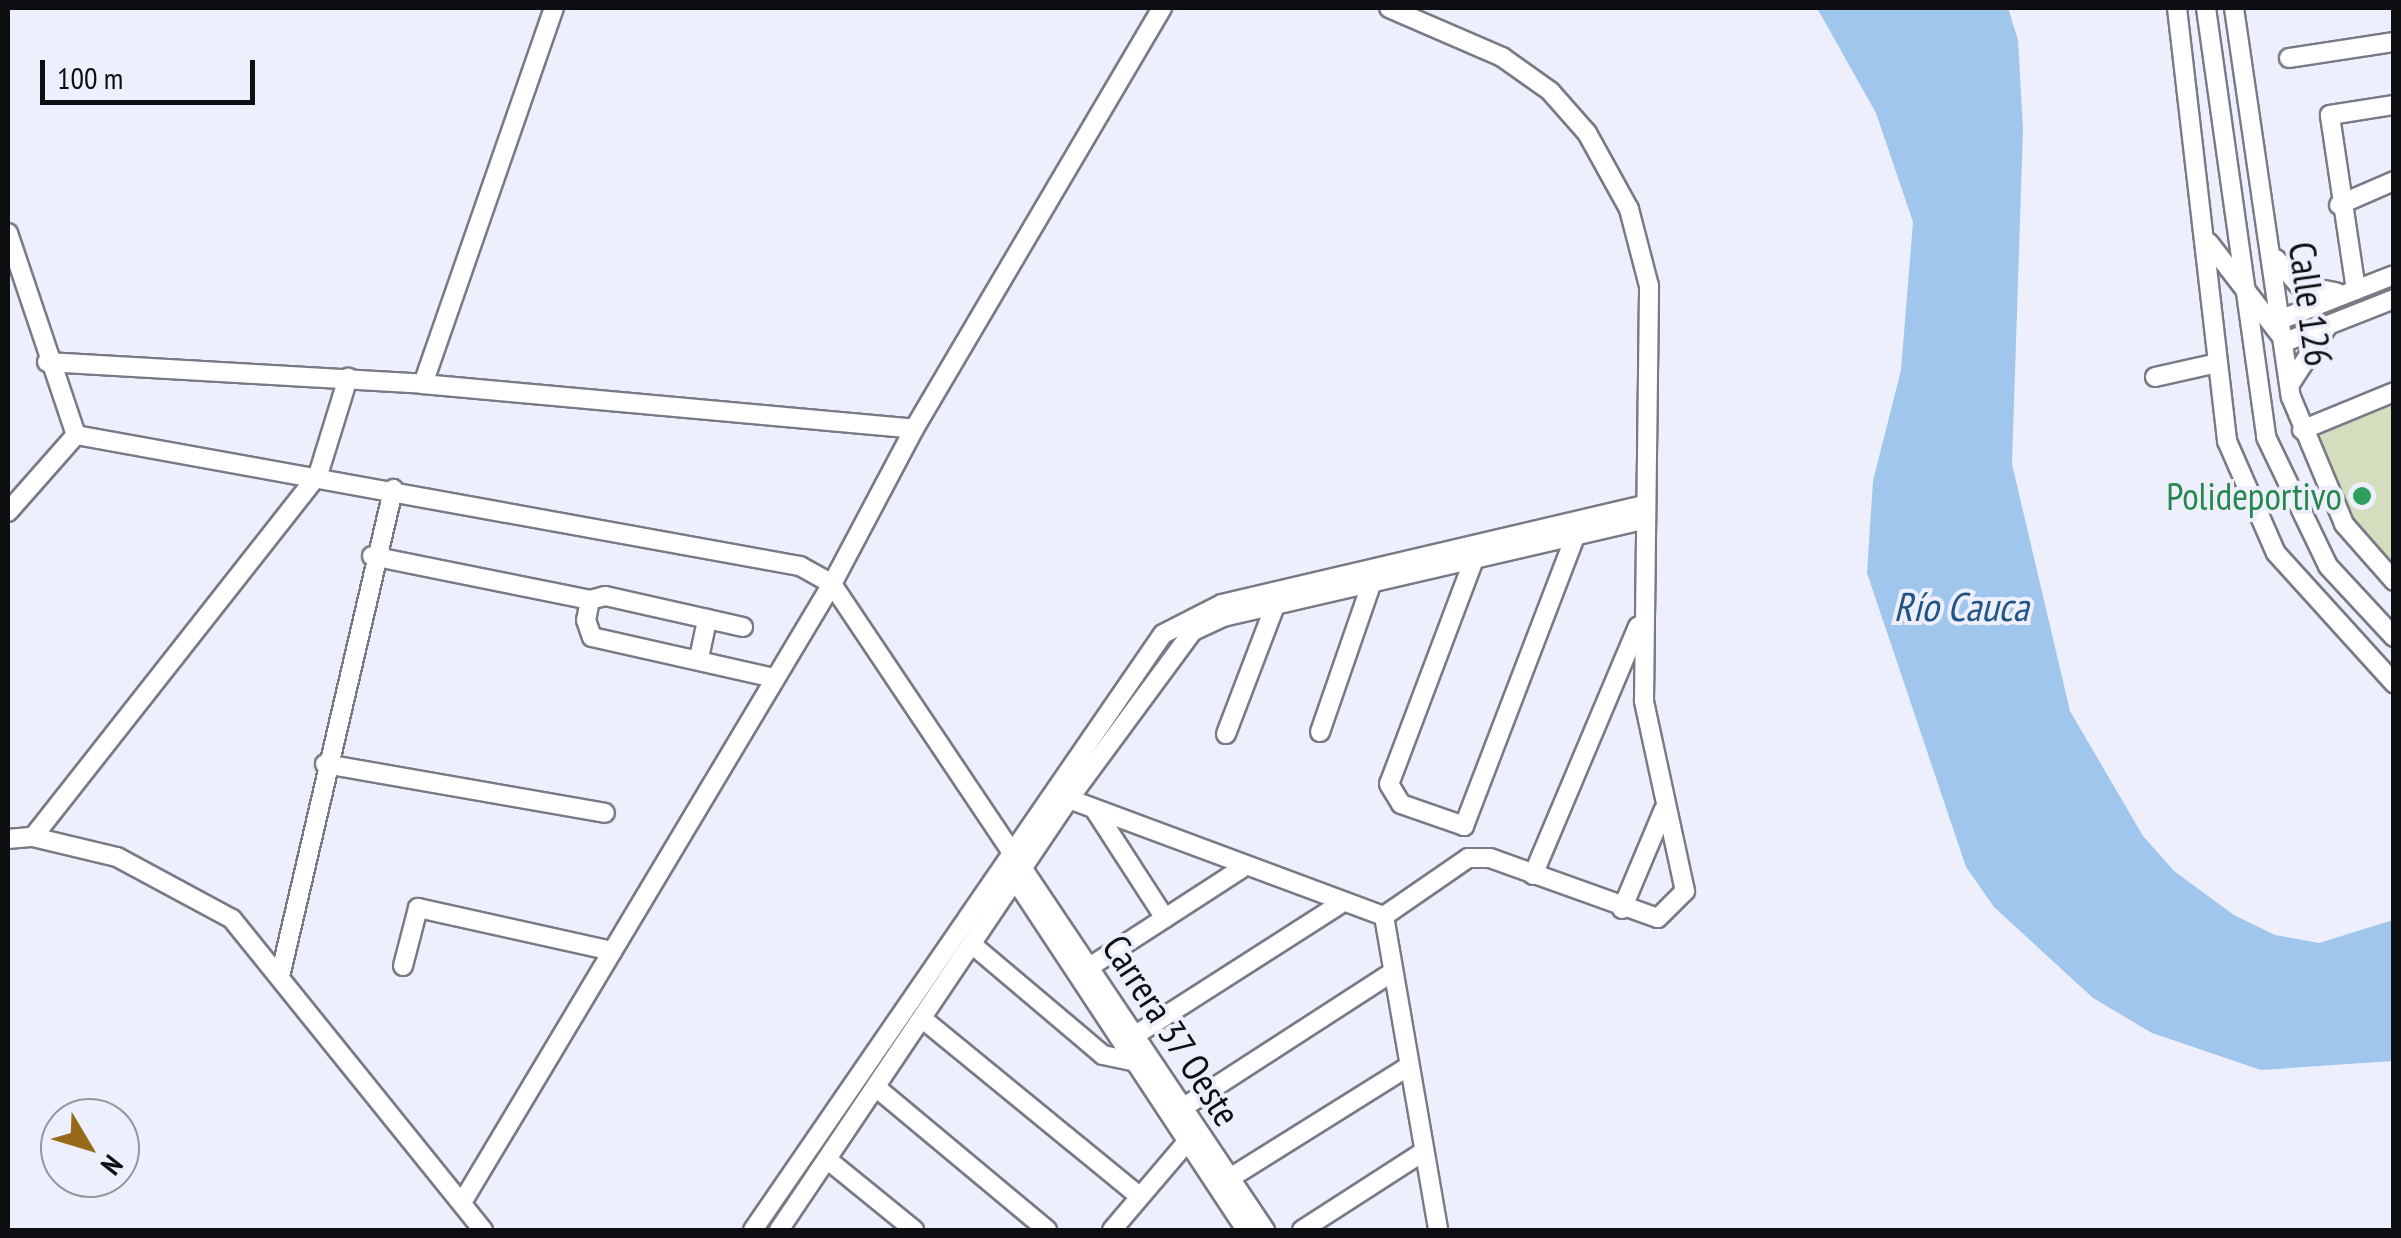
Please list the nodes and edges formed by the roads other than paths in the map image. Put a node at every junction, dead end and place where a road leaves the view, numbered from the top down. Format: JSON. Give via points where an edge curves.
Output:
{"nodes":[{"id":1,"x":554,"y":8,"type":"edge"},
{"id":2,"x":1162,"y":8,"type":"edge"},
{"id":3,"x":1388,"y":8,"type":"edge"},
{"id":4,"x":2177,"y":8,"type":"edge"},
{"id":5,"x":2206,"y":8,"type":"edge"},
{"id":6,"x":2234,"y":8,"type":"edge"},
{"id":7,"x":2394,"y":42,"type":"edge"},
{"id":8,"x":2289,"y":58,"type":"dead end"},
{"id":9,"x":2394,"y":105,"type":"edge"},
{"id":10,"x":2394,"y":180,"type":"edge"},
{"id":11,"x":2339,"y":205,"type":"junction"},
{"id":12,"x":8,"y":233,"type":"edge"},
{"id":13,"x":2209,"y":243,"type":"junction"},
{"id":14,"x":2271,"y":251,"type":"junction"},
{"id":15,"x":2394,"y":275,"type":"edge"},
{"id":16,"x":2356,"y":290,"type":"junction"},
{"id":17,"x":2244,"y":291,"type":"junction"},
{"id":18,"x":2394,"y":298,"type":"edge"},
{"id":19,"x":2282,"y":319,"type":"junction"},
{"id":20,"x":2330,"y":325,"type":"junction"},
{"id":21,"x":2285,"y":342,"type":"junction"},
{"id":22,"x":46,"y":362,"type":"junction"},
{"id":23,"x":2217,"y":363,"type":"junction"},
{"id":24,"x":2154,"y":377,"type":"dead end"},
{"id":25,"x":348,"y":378,"type":"junction"},
{"id":26,"x":423,"y":384,"type":"junction"},
{"id":27,"x":2290,"y":385,"type":"junction"},
{"id":28,"x":2394,"y":392,"type":"edge"},
{"id":29,"x":914,"y":429,"type":"junction"},
{"id":30,"x":2302,"y":430,"type":"junction"},
{"id":31,"x":76,"y":436,"type":"junction"},
{"id":32,"x":318,"y":476,"type":"junction"},
{"id":33,"x":393,"y":490,"type":"junction"},
{"id":34,"x":8,"y":512,"type":"edge"},
{"id":35,"x":1643,"y":512,"type":"junction"},
{"id":36,"x":1574,"y":540,"type":"junction"},
{"id":37,"x":372,"y":556,"type":"junction"},
{"id":38,"x":1473,"y":562,"type":"junction"},
{"id":39,"x":2394,"y":581,"type":"edge"},
{"id":40,"x":832,"y":584,"type":"junction"},
{"id":41,"x":1371,"y":585,"type":"junction"},
{"id":42,"x":590,"y":600,"type":"junction"},
{"id":43,"x":1275,"y":606,"type":"junction"},
{"id":44,"x":1642,"y":618,"type":"junction"},
{"id":45,"x":707,"y":619,"type":"junction"},
{"id":46,"x":742,"y":627,"type":"dead end"},
{"id":47,"x":2394,"y":637,"type":"edge"},
{"id":48,"x":699,"y":658,"type":"junction"},
{"id":49,"x":770,"y":678,"type":"junction"},
{"id":50,"x":2394,"y":683,"type":"edge"},
{"id":51,"x":1320,"y":732,"type":"dead end"},
{"id":52,"x":1226,"y":734,"type":"dead end"},
{"id":53,"x":326,"y":764,"type":"junction"},
{"id":54,"x":1068,"y":799,"type":"junction"},
{"id":55,"x":1664,"y":809,"type":"junction"},
{"id":56,"x":1095,"y":810,"type":"junction"},
{"id":57,"x":606,"y":812,"type":"dead end"},
{"id":58,"x":33,"y":836,"type":"junction"},
{"id":59,"x":8,"y":839,"type":"edge"},
{"id":60,"x":1012,"y":858,"type":"junction"},
{"id":61,"x":1240,"y":868,"type":"junction"},
{"id":62,"x":1534,"y":875,"type":"junction"},
{"id":63,"x":1339,"y":904,"type":"junction"},
{"id":64,"x":1622,"y":909,"type":"junction"},
{"id":65,"x":1384,"y":916,"type":"junction"},
{"id":66,"x":1165,"y":918,"type":"junction"},
{"id":67,"x":974,"y":946,"type":"junction"},
{"id":68,"x":612,"y":951,"type":"junction"},
{"id":69,"x":402,"y":966,"type":"dead end"},
{"id":70,"x":1092,"y":966,"type":"junction"},
{"id":71,"x":281,"y":972,"type":"junction"},
{"id":72,"x":1393,"y":972,"type":"junction"},
{"id":73,"x":924,"y":1020,"type":"junction"},
{"id":74,"x":1137,"y":1034,"type":"junction"},
{"id":75,"x":1136,"y":1062,"type":"junction"},
{"id":76,"x":1409,"y":1066,"type":"junction"},
{"id":77,"x":878,"y":1089,"type":"junction"},
{"id":78,"x":1184,"y":1108,"type":"junction"},
{"id":79,"x":1187,"y":1142,"type":"junction"},
{"id":80,"x":1423,"y":1152,"type":"junction"},
{"id":81,"x":828,"y":1160,"type":"junction"},
{"id":82,"x":1230,"y":1178,"type":"junction"},
{"id":83,"x":1139,"y":1196,"type":"junction"},
{"id":84,"x":463,"y":1200,"type":"junction"},
{"id":85,"x":752,"y":1229,"type":"edge"},
{"id":86,"x":484,"y":1230,"type":"edge"},
{"id":87,"x":780,"y":1230,"type":"edge"},
{"id":88,"x":914,"y":1230,"type":"edge"},
{"id":89,"x":1047,"y":1230,"type":"edge"},
{"id":90,"x":1112,"y":1230,"type":"edge"},
{"id":91,"x":1246,"y":1230,"type":"edge"},
{"id":92,"x":1265,"y":1230,"type":"edge"},
{"id":93,"x":1302,"y":1230,"type":"edge"},
{"id":94,"x":1438,"y":1230,"type":"edge"}],
"edges":[{"from":1,"to":26,"type":"street"},
{"from":2,"to":29,"type":"street"},
{"from":3,"to":35,"type":"street","via":[[1502,57],[1550,91],[1587,133],[1629,209],[1649,286]]},
{"from":4,"to":13,"type":"street"},
{"from":5,"to":17,"type":"street"},
{"from":6,"to":14,"type":"street","name":"Calle 126"},
{"from":7,"to":8,"type":"street"},
{"from":9,"to":11,"type":"street","via":[[2330,114]]},
{"from":10,"to":11,"type":"street"},
{"from":11,"to":16,"type":"street"},
{"from":12,"to":22,"type":"street"},
{"from":13,"to":17,"type":"street"},
{"from":13,"to":23,"type":"street"},
{"from":14,"to":16,"type":"street","via":[[2298,285],[2322,294]]},
{"from":14,"to":19,"type":"street","name":"Calle 126"},
{"from":15,"to":16,"type":"street"},
{"from":16,"to":19,"type":"street"},
{"from":17,"to":21,"type":"street"},
{"from":17,"to":47,"type":"street","via":[[2266,437],[2328,566]]},
{"from":18,"to":20,"type":"street"},
{"from":19,"to":21,"type":"street","name":"Calle 126"},
{"from":20,"to":21,"type":"street"},
{"from":20,"to":27,"type":"street"},
{"from":21,"to":27,"type":"street","name":"Calle 126"},
{"from":22,"to":25,"type":"street"},
{"from":22,"to":31,"type":"street"},
{"from":23,"to":24,"type":"street"},
{"from":23,"to":50,"type":"street","via":[[2227,441],[2276,552]]},
{"from":25,"to":26,"type":"street"},
{"from":25,"to":32,"type":"street"},
{"from":26,"to":29,"type":"street"},
{"from":27,"to":30,"type":"street","name":"Calle 126"},
{"from":28,"to":30,"type":"street"},
{"from":29,"to":40,"type":"street"},
{"from":30,"to":39,"type":"street","name":"Calle 126","via":[[2344,524]]},
{"from":31,"to":32,"type":"street"},
{"from":31,"to":34,"type":"street"},
{"from":32,"to":33,"type":"street"},
{"from":32,"to":58,"type":"street"},
{"from":33,"to":37,"type":"street"},
{"from":33,"to":40,"type":"street","via":[[800,566]]},
{"from":35,"to":36,"type":"street"},
{"from":35,"to":44,"type":"street"},
{"from":35,"to":60,"type":"street","via":[[1184,617],[1140,662]]},
{"from":36,"to":38,"type":"street"},
{"from":36,"to":38,"type":"street","via":[[1464,826],[1402,804],[1389,784]]},
{"from":37,"to":42,"type":"street"},
{"from":37,"to":53,"type":"street"},
{"from":38,"to":41,"type":"street"},
{"from":40,"to":49,"type":"street"},
{"from":40,"to":60,"type":"street"},
{"from":41,"to":43,"type":"street"},
{"from":41,"to":51,"type":"street"},
{"from":42,"to":45,"type":"street","via":[[605,596]]},
{"from":42,"to":48,"type":"street","via":[[592,637]]},
{"from":43,"to":52,"type":"street"},
{"from":43,"to":54,"type":"street","via":[[1223,617],[1184,640]]},
{"from":44,"to":55,"type":"street","via":[[1644,701]]},
{"from":44,"to":62,"type":"street"},
{"from":45,"to":46,"type":"street"},
{"from":45,"to":48,"type":"street"},
{"from":48,"to":49,"type":"street"},
{"from":49,"to":68,"type":"street"},
{"from":53,"to":57,"type":"street"},
{"from":53,"to":71,"type":"street"},
{"from":54,"to":56,"type":"street"},
{"from":54,"to":60,"type":"street"},
{"from":55,"to":64,"type":"street"},
{"from":55,"to":64,"type":"street","via":[[1682,900],[1658,918]]},
{"from":56,"to":61,"type":"street"},
{"from":56,"to":66,"type":"street"},
{"from":58,"to":59,"type":"street"},
{"from":58,"to":71,"type":"street","via":[[117,857],[193,891]]},
{"from":60,"to":67,"type":"street"},
{"from":60,"to":70,"type":"street","name":"Carrera 37 Oeste"},
{"from":60,"to":75,"type":"street","name":"Carrera 37 Oeste"},
{"from":60,"to":85,"type":"street"},
{"from":61,"to":63,"type":"street"},
{"from":61,"to":66,"type":"street"},
{"from":62,"to":64,"type":"street"},
{"from":62,"to":65,"type":"street","via":[[1468,858]]},
{"from":63,"to":65,"type":"street"},
{"from":63,"to":74,"type":"street"},
{"from":65,"to":72,"type":"street"},
{"from":66,"to":70,"type":"street"},
{"from":67,"to":73,"type":"street"},
{"from":67,"to":75,"type":"street","via":[[1104,1055]]},
{"from":68,"to":69,"type":"street","via":[[418,908]]},
{"from":68,"to":84,"type":"street"},
{"from":70,"to":74,"type":"street","name":"Carrera 37 Oeste"},
{"from":71,"to":84,"type":"street"},
{"from":72,"to":76,"type":"street"},
{"from":72,"to":78,"type":"street"},
{"from":73,"to":77,"type":"street"},
{"from":73,"to":83,"type":"street"},
{"from":74,"to":78,"type":"street","name":"Carrera 37 Oeste"},
{"from":75,"to":79,"type":"street","name":"Carrera 37 Oeste"},
{"from":76,"to":80,"type":"street"},
{"from":76,"to":82,"type":"street"},
{"from":77,"to":81,"type":"street"},
{"from":77,"to":89,"type":"street"},
{"from":78,"to":82,"type":"street","name":"Carrera 37 Oeste"},
{"from":79,"to":83,"type":"street"},
{"from":79,"to":91,"type":"street","name":"Carrera 37 Oeste"},
{"from":80,"to":93,"type":"street"},
{"from":80,"to":94,"type":"street"},
{"from":81,"to":87,"type":"street"},
{"from":81,"to":88,"type":"street"},
{"from":82,"to":92,"type":"street","name":"Carrera 37 Oeste"},
{"from":83,"to":90,"type":"street"},
{"from":84,"to":86,"type":"street"}]}
